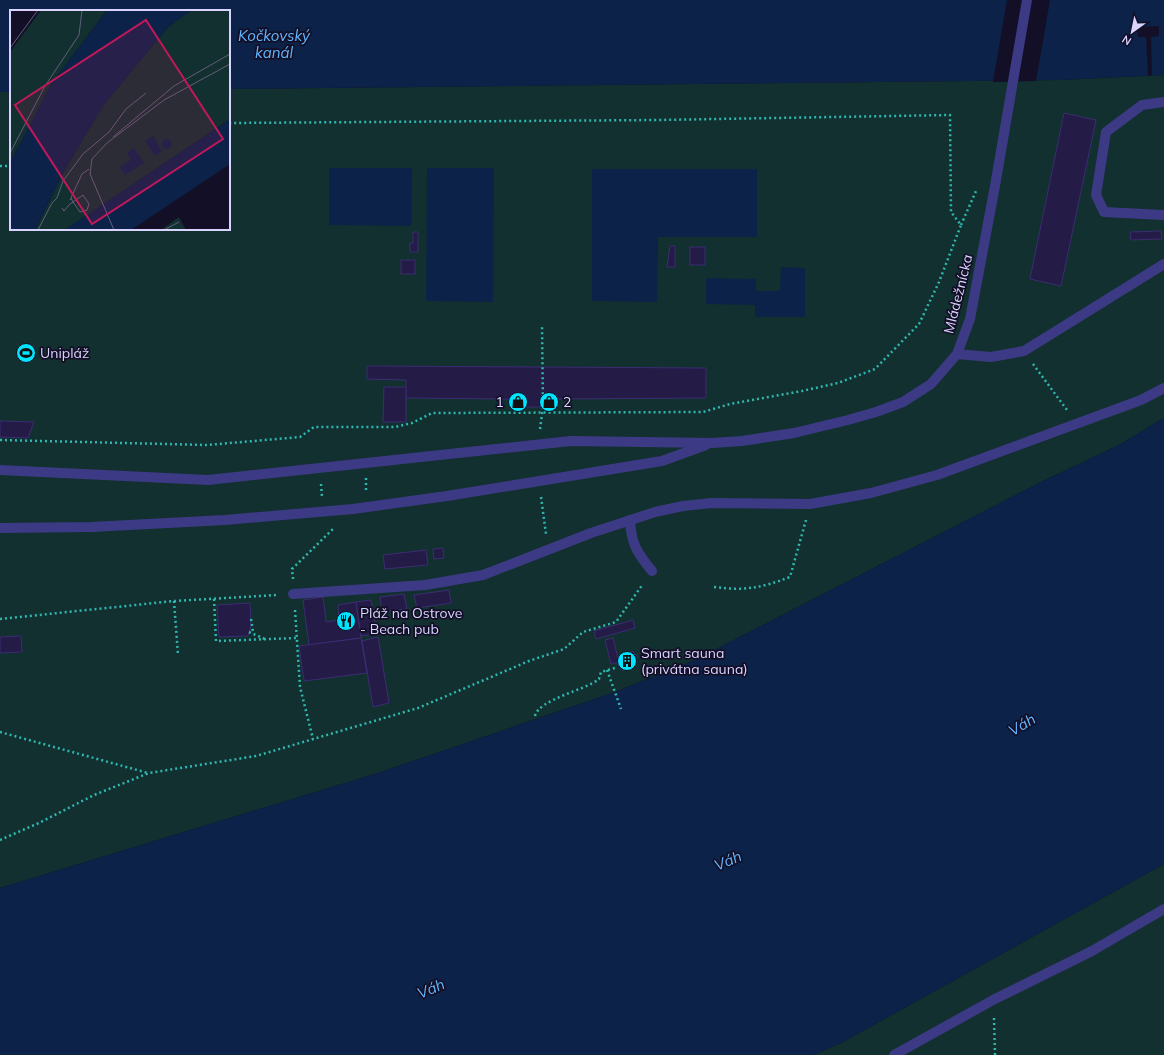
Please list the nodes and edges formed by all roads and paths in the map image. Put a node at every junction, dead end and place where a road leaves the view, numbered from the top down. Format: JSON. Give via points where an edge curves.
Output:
{"nodes":[{"id":1,"x":1028,"y":0,"type":"edge"},
{"id":2,"x":1164,"y":102,"type":"edge"},
{"id":3,"x":230,"y":123,"type":"edge"},
{"id":4,"x":979,"y":184,"type":"dead end"},
{"id":5,"x":1164,"y":215,"type":"edge"},
{"id":6,"x":961,"y":225,"type":"junction"},
{"id":7,"x":1164,"y":264,"type":"edge"},
{"id":8,"x":542,"y":325,"type":"dead end"},
{"id":9,"x":1024,"y":351,"type":"junction"},
{"id":10,"x":957,"y":354,"type":"junction"},
{"id":11,"x":1164,"y":388,"type":"edge"},
{"id":12,"x":543,"y":407,"type":"dead end"},
{"id":13,"x":1077,"y":424,"type":"junction"},
{"id":14,"x":0,"y":440,"type":"edge"},
{"id":15,"x":712,"y":443,"type":"junction"},
{"id":16,"x":366,"y":464,"type":"junction"},
{"id":17,"x":321,"y":467,"type":"junction"},
{"id":18,"x":0,"y":470,"type":"edge"},
{"id":19,"x":540,"y":490,"type":"dead end"},
{"id":20,"x":810,"y":504,"type":"junction"},
{"id":21,"x":366,"y":507,"type":"junction"},
{"id":22,"x":353,"y":509,"type":"junction"},
{"id":23,"x":322,"y":512,"type":"junction"},
{"id":24,"x":630,"y":520,"type":"junction"},
{"id":25,"x":0,"y":528,"type":"edge"},
{"id":26,"x":546,"y":530,"type":"dead end"},
{"id":27,"x":292,"y":569,"type":"dead end"},
{"id":28,"x":652,"y":571,"type":"joint"},
{"id":29,"x":714,"y":587,"type":"dead end"},
{"id":30,"x":293,"y":594,"type":"junction"},
{"id":31,"x":214,"y":600,"type":"junction"},
{"id":32,"x":174,"y":601,"type":"junction"},
{"id":33,"x":0,"y":619,"type":"edge"},
{"id":34,"x":251,"y":619,"type":"dead end"},
{"id":35,"x":249,"y":632,"type":"dead end"},
{"id":36,"x":253,"y":632,"type":"junction"},
{"id":37,"x":297,"y":638,"type":"junction"},
{"id":38,"x":265,"y":639,"type":"junction"},
{"id":39,"x":178,"y":655,"type":"dead end"},
{"id":40,"x":615,"y":668,"type":"dead end"},
{"id":41,"x":607,"y":670,"type":"junction"},
{"id":42,"x":622,"y":709,"type":"dead end"},
{"id":43,"x":535,"y":716,"type":"dead end"},
{"id":44,"x":0,"y":732,"type":"edge"},
{"id":45,"x":313,"y":739,"type":"junction"},
{"id":46,"x":149,"y":773,"type":"junction"},
{"id":47,"x":0,"y":840,"type":"edge"},
{"id":48,"x":1164,"y":909,"type":"edge"},
{"id":49,"x":993,"y":1000,"type":"junction"},
{"id":50,"x":894,"y":1055,"type":"edge"},
{"id":51,"x":995,"y":1055,"type":"edge"}],
"edges":[{"from":1,"to":10,"type":"street","name":"Mládežnícka","via":[[970,319]]},
{"from":2,"to":5,"type":"street","via":[[1142,105],[1106,132],[1096,195],[1104,212]]},
{"from":3,"to":6,"type":"path","via":[[650,121],[950,115],[950,212]]},
{"from":4,"to":6,"type":"path"},
{"from":6,"to":14,"type":"path","via":[[939,282],[919,324],[875,369],[838,383],[802,392],[730,404],[703,412],[432,413],[412,423],[395,427],[314,427],[300,437],[207,445]]},
{"from":7,"to":9,"type":"street"},
{"from":8,"to":12,"type":"path"},
{"from":9,"to":10,"type":"street","via":[[991,356]]},
{"from":9,"to":13,"type":"path"},
{"from":10,"to":15,"type":"street","name":"Mládežnícka","via":[[931,384],[903,402],[876,412],[794,432],[742,441]]},
{"from":11,"to":13,"type":"street","via":[[1141,400]]},
{"from":13,"to":20,"type":"street","via":[[932,477],[871,493]]},
{"from":15,"to":16,"type":"street","via":[[571,440]]},
{"from":15,"to":21,"type":"street","via":[[662,461],[463,494]]},
{"from":16,"to":17,"type":"street"},
{"from":16,"to":21,"type":"path"},
{"from":17,"to":18,"type":"street","via":[[208,480]]},
{"from":17,"to":23,"type":"path"},
{"from":19,"to":26,"type":"path"},
{"from":20,"to":24,"type":"street","via":[[712,503],[683,506]]},
{"from":20,"to":29,"type":"path","via":[[790,577],[751,589]]},
{"from":21,"to":22,"type":"street"},
{"from":22,"to":23,"type":"street"},
{"from":22,"to":27,"type":"path"},
{"from":23,"to":25,"type":"street","via":[[91,527]]},
{"from":24,"to":28,"type":"street","via":[[631,537],[638,553]]},
{"from":24,"to":30,"type":"street","via":[[591,532],[483,575],[425,586]]},
{"from":28,"to":45,"type":"path","via":[[616,622],[583,632],[564,649],[418,708]]},
{"from":30,"to":31,"type":"path"},
{"from":30,"to":37,"type":"path"},
{"from":31,"to":32,"type":"path"},
{"from":31,"to":38,"type":"path","via":[[216,641]]},
{"from":32,"to":33,"type":"path"},
{"from":32,"to":39,"type":"path"},
{"from":34,"to":36,"type":"path"},
{"from":35,"to":36,"type":"path"},
{"from":36,"to":38,"type":"path"},
{"from":37,"to":38,"type":"path"},
{"from":37,"to":45,"type":"path","via":[[300,687]]},
{"from":40,"to":41,"type":"path"},
{"from":41,"to":42,"type":"path"},
{"from":41,"to":43,"type":"path","via":[[600,672],[599,679],[593,684],[539,708]]},
{"from":44,"to":46,"type":"path"},
{"from":45,"to":46,"type":"path","via":[[256,756]]},
{"from":46,"to":47,"type":"path","via":[[94,795]]},
{"from":48,"to":49,"type":"street","via":[[1092,951]]},
{"from":49,"to":50,"type":"street"},
{"from":49,"to":51,"type":"path"}]}
